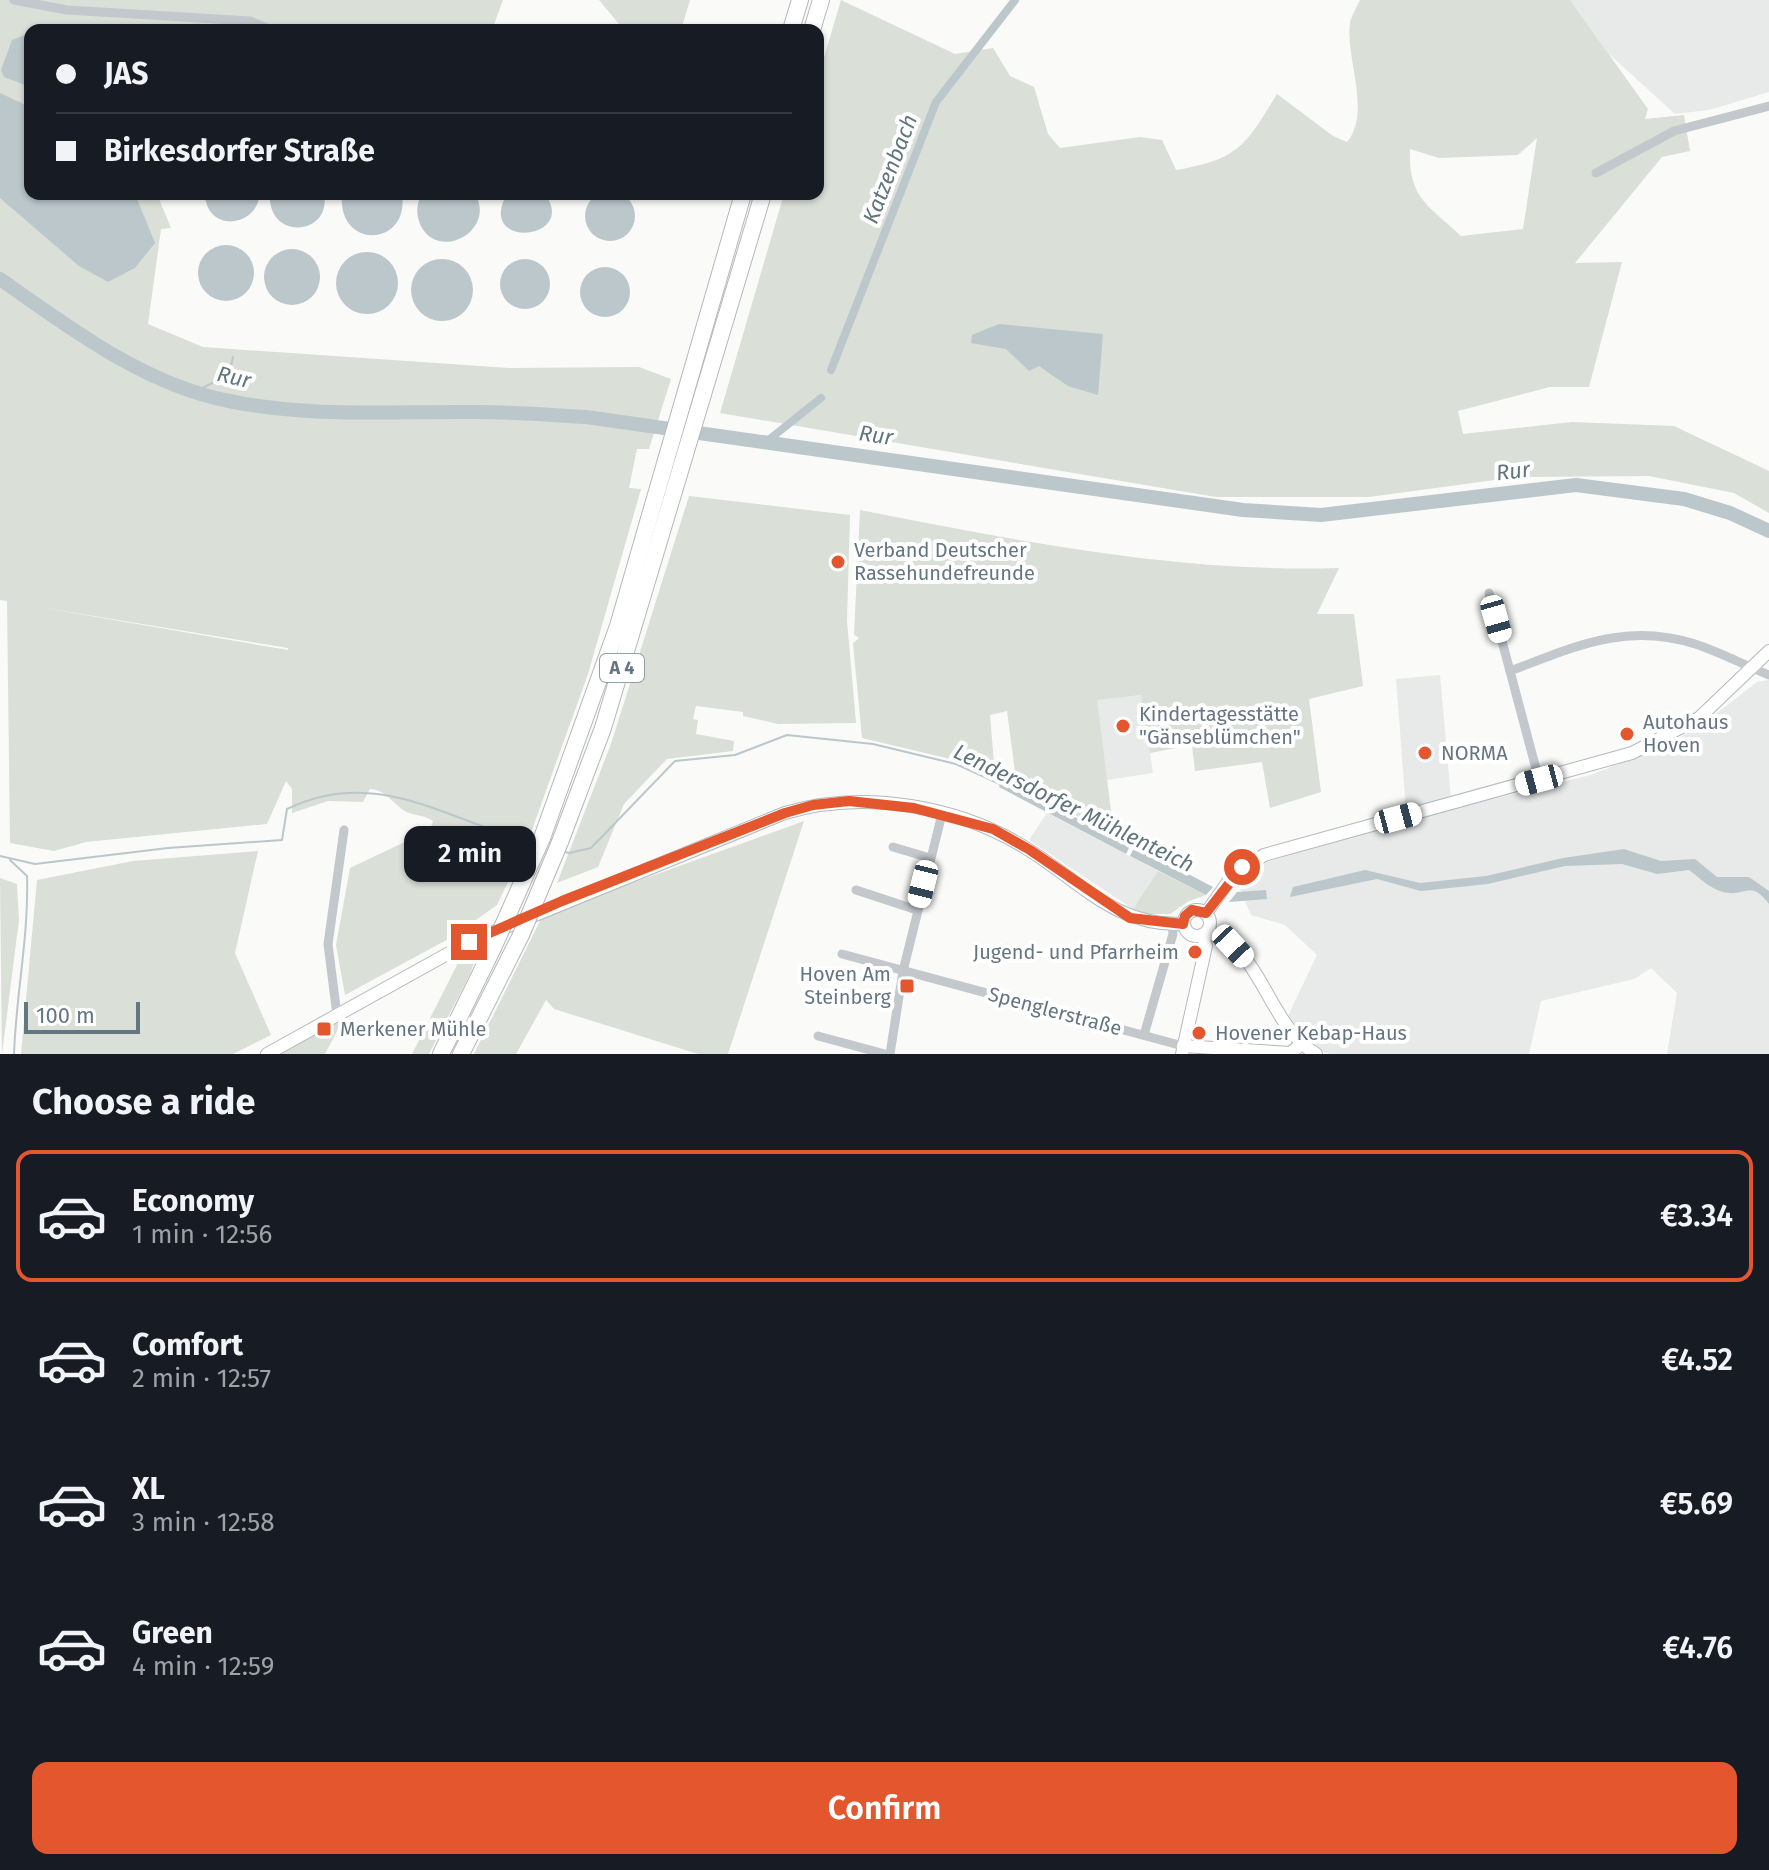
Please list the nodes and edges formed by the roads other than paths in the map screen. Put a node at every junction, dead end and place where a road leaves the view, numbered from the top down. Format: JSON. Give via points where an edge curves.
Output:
{"nodes":[{"id":1,"x":14,"y":0,"type":"edge"},
{"id":2,"x":800,"y":0,"type":"edge"},
{"id":3,"x":821,"y":0,"type":"edge"},
{"id":4,"x":257,"y":24,"type":"edge"},
{"id":5,"x":793,"y":24,"type":"edge"},
{"id":6,"x":814,"y":24,"type":"edge"},
{"id":7,"x":1769,"y":106,"type":"edge"},
{"id":8,"x":1596,"y":173,"type":"dead end"},
{"id":9,"x":741,"y":200,"type":"edge"},
{"id":10,"x":761,"y":200,"type":"edge"},
{"id":11,"x":1489,"y":593,"type":"dead end"},
{"id":12,"x":1769,"y":651,"type":"edge"},
{"id":13,"x":1754,"y":669,"type":"junction"},
{"id":14,"x":1510,"y":671,"type":"junction"},
{"id":15,"x":1769,"y":675,"type":"edge"},
{"id":16,"x":1539,"y":780,"type":"junction"},
{"id":17,"x":942,"y":814,"type":"junction"},
{"id":18,"x":344,"y":830,"type":"dead end"},
{"id":19,"x":893,"y":847,"type":"dead end"},
{"id":20,"x":930,"y":858,"type":"junction"},
{"id":21,"x":856,"y":890,"type":"dead end"},
{"id":22,"x":917,"y":910,"type":"junction"},
{"id":23,"x":1206,"y":913,"type":"junction"},
{"id":24,"x":1178,"y":924,"type":"junction"},
{"id":25,"x":1205,"y":933,"type":"junction"},
{"id":26,"x":842,"y":954,"type":"dead end"},
{"id":27,"x":903,"y":971,"type":"junction"},
{"id":28,"x":337,"y":1015,"type":"junction"},
{"id":29,"x":1144,"y":1035,"type":"junction"},
{"id":30,"x":818,"y":1036,"type":"dead end"},
{"id":31,"x":1301,"y":1045,"type":"junction"},
{"id":32,"x":1183,"y":1050,"type":"edge"},
{"id":33,"x":267,"y":1054,"type":"edge"},
{"id":34,"x":441,"y":1054,"type":"edge"},
{"id":35,"x":461,"y":1054,"type":"edge"},
{"id":36,"x":888,"y":1054,"type":"edge"},
{"id":37,"x":1316,"y":1054,"type":"edge"}],
"edges":[{"from":1,"to":4,"type":"street","via":[[67,10]]},
{"from":2,"to":5,"type":"highway"},
{"from":3,"to":6,"type":"highway"},
{"from":7,"to":8,"type":"street","via":[[1674,131]]},
{"from":9,"to":34,"type":"highway","number":"A 4","bridge":true,"via":[[618,626],[542,838]]},
{"from":10,"to":35,"type":"highway","number":"A 4","bridge":true,"via":[[603,728],[521,935]]},
{"from":11,"to":14,"type":"street"},
{"from":12,"to":13,"type":"main road"},
{"from":13,"to":14,"type":"street","via":[[1697,645],[1625,635],[1596,639]]},
{"from":13,"to":15,"type":"street"},
{"from":13,"to":16,"type":"main road","via":[[1668,738]]},
{"from":14,"to":16,"type":"street"},
{"from":16,"to":23,"type":"main road","via":[[1264,855],[1233,875]]},
{"from":17,"to":20,"type":"street"},
{"from":17,"to":24,"type":"main road","via":[[993,829],[1130,918]]},
{"from":17,"to":28,"type":"main road","via":[[849,801],[785,813],[469,942]]},
{"from":18,"to":28,"type":"street","via":[[328,944]]},
{"from":19,"to":20,"type":"street"},
{"from":20,"to":22,"type":"street"},
{"from":21,"to":22,"type":"street"},
{"from":22,"to":27,"type":"street"},
{"from":23,"to":24,"type":"main road","via":[[1192,910]]},
{"from":23,"to":25,"type":"main road","via":[[1210,923]]},
{"from":24,"to":25,"type":"main road","via":[[1190,934]]},
{"from":24,"to":29,"type":"street"},
{"from":25,"to":31,"type":"main road","via":[[1233,946],[1246,960]]},
{"from":25,"to":32,"type":"main road"},
{"from":26,"to":27,"type":"street","name":"Spenglerstraße"},
{"from":27,"to":29,"type":"street","name":"Spenglerstraße"},
{"from":27,"to":36,"type":"street"},
{"from":28,"to":33,"type":"main road"},
{"from":29,"to":32,"type":"street","name":"Spenglerstraße"},
{"from":30,"to":36,"type":"street"},
{"from":31,"to":32,"type":"main road","name":"Spenglerstraße","via":[[1290,1053]]},
{"from":31,"to":37,"type":"main road"}]}
